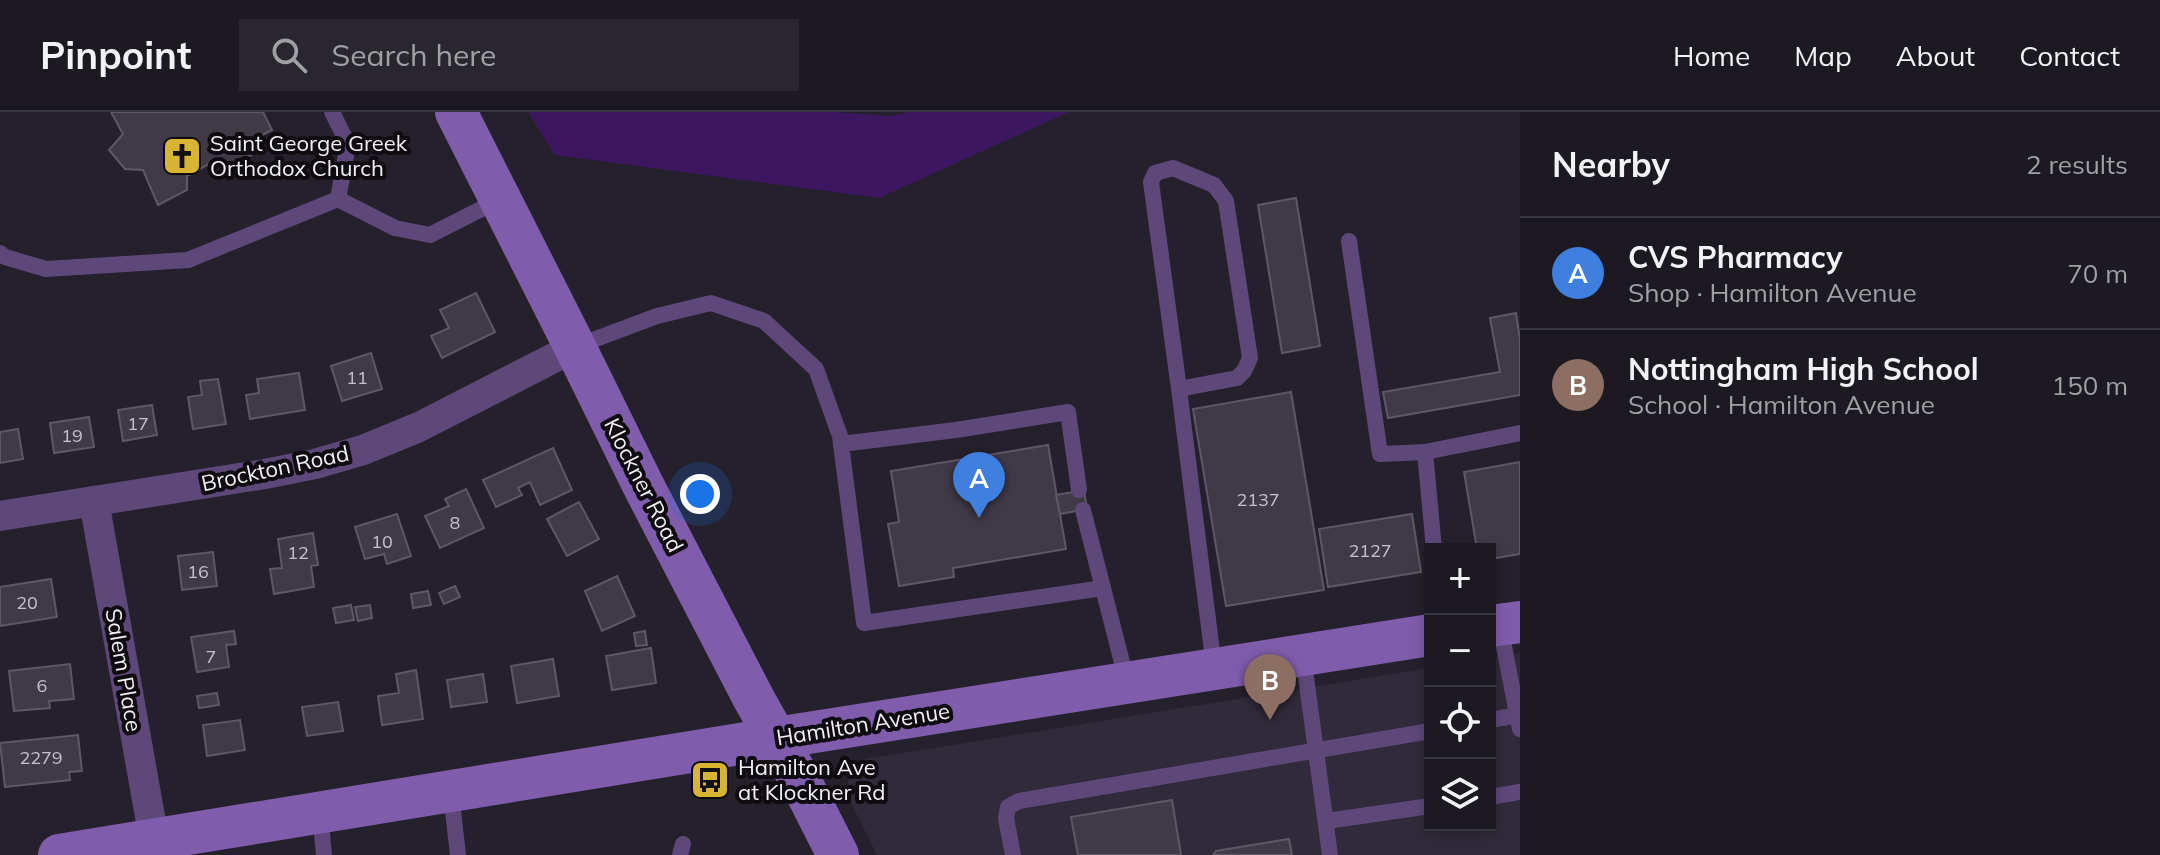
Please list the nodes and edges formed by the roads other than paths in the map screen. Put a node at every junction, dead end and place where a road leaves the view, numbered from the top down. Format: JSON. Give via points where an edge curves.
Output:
{"nodes":[{"id":1,"x":332,"y":112,"type":"edge"},
{"id":2,"x":456,"y":112,"type":"edge"},
{"id":3,"x":338,"y":199,"type":"junction"},
{"id":4,"x":500,"y":199,"type":"junction"},
{"id":5,"x":1349,"y":241,"type":"dead end"},
{"id":6,"x":0,"y":253,"type":"edge"},
{"id":7,"x":575,"y":347,"type":"junction"},
{"id":8,"x":1179,"y":389,"type":"junction"},
{"id":9,"x":1520,"y":433,"type":"edge"},
{"id":10,"x":841,"y":444,"type":"junction"},
{"id":11,"x":1425,"y":452,"type":"junction"},
{"id":12,"x":1079,"y":490,"type":"dead end"},
{"id":13,"x":94,"y":501,"type":"junction"},
{"id":14,"x":1083,"y":510,"type":"dead end"},
{"id":15,"x":0,"y":516,"type":"edge"},
{"id":16,"x":1433,"y":543,"type":"edge"},
{"id":17,"x":1103,"y":588,"type":"junction"},
{"id":18,"x":1503,"y":624,"type":"edge"},
{"id":19,"x":1424,"y":636,"type":"edge"},
{"id":20,"x":1303,"y":655,"type":"junction"},
{"id":21,"x":1214,"y":669,"type":"junction"},
{"id":22,"x":1127,"y":682,"type":"junction"},
{"id":23,"x":1496,"y":720,"type":"edge"},
{"id":24,"x":1519,"y":720,"type":"edge"},
{"id":25,"x":1424,"y":732,"type":"edge"},
{"id":26,"x":776,"y":738,"type":"junction"},
{"id":27,"x":1317,"y":751,"type":"junction"},
{"id":28,"x":451,"y":791,"type":"junction"},
{"id":29,"x":1520,"y":792,"type":"edge"},
{"id":30,"x":1496,"y":796,"type":"edge"},
{"id":31,"x":1424,"y":807,"type":"edge"},
{"id":32,"x":320,"y":812,"type":"junction"},
{"id":33,"x":1327,"y":821,"type":"junction"},
{"id":34,"x":154,"y":839,"type":"junction"},
{"id":35,"x":59,"y":855,"type":"edge"},
{"id":36,"x":324,"y":855,"type":"edge"},
{"id":37,"x":458,"y":855,"type":"edge"},
{"id":38,"x":838,"y":855,"type":"edge"},
{"id":39,"x":1013,"y":855,"type":"edge"},
{"id":40,"x":1330,"y":855,"type":"edge"}],
"edges":[{"from":1,"to":3,"type":"lane","via":[[348,144]]},
{"from":2,"to":4,"type":"main road","name":"Klockner Road"},
{"from":3,"to":4,"type":"lane","via":[[395,228],[430,235]]},
{"from":3,"to":6,"type":"lane","via":[[188,260],[46,269]]},
{"from":4,"to":7,"type":"main road","name":"Klockner Road"},
{"from":5,"to":11,"type":"lane","via":[[1380,454]]},
{"from":7,"to":10,"type":"lane","via":[[657,316],[711,303],[764,321],[816,369]]},
{"from":7,"to":13,"type":"street","name":"Brockton Road","via":[[363,450],[265,474]]},
{"from":7,"to":26,"type":"main road","name":"Klockner Road"},
{"from":8,"to":8,"type":"lane","via":[[1151,182],[1155,173],[1173,168],[1214,185],[1226,201],[1250,358],[1237,378]]},
{"from":8,"to":21,"type":"lane"},
{"from":9,"to":11,"type":"lane"},
{"from":10,"to":12,"type":"lane","via":[[1068,412]]},
{"from":10,"to":17,"type":"lane","via":[[864,623]]},
{"from":11,"to":16,"type":"lane"},
{"from":13,"to":15,"type":"street","name":"Brockton Road"},
{"from":13,"to":34,"type":"street","name":"Salem Place"},
{"from":14,"to":17,"type":"lane"},
{"from":17,"to":22,"type":"lane"},
{"from":18,"to":24,"type":"lane"},
{"from":19,"to":20,"type":"main road","name":"Hamilton Avenue"},
{"from":20,"to":21,"type":"main road","name":"Hamilton Avenue"},
{"from":20,"to":27,"type":"lane"},
{"from":21,"to":22,"type":"main road","name":"Hamilton Avenue"},
{"from":22,"to":26,"type":"main road","name":"Hamilton Avenue"},
{"from":23,"to":24,"type":"lane"},
{"from":25,"to":27,"type":"lane"},
{"from":26,"to":28,"type":"main road","name":"Hamilton Avenue"},
{"from":26,"to":38,"type":"main road","name":"Klockner Road"},
{"from":27,"to":33,"type":"lane"},
{"from":27,"to":39,"type":"lane","via":[[1019,801],[1008,807],[1006,818]]},
{"from":28,"to":32,"type":"main road","name":"Hamilton Avenue"},
{"from":28,"to":37,"type":"lane"},
{"from":29,"to":30,"type":"lane"},
{"from":31,"to":33,"type":"lane"},
{"from":32,"to":34,"type":"main road","name":"Hamilton Avenue"},
{"from":32,"to":36,"type":"lane"},
{"from":33,"to":40,"type":"lane"},
{"from":34,"to":35,"type":"main road","name":"Hamilton Avenue"}]}
